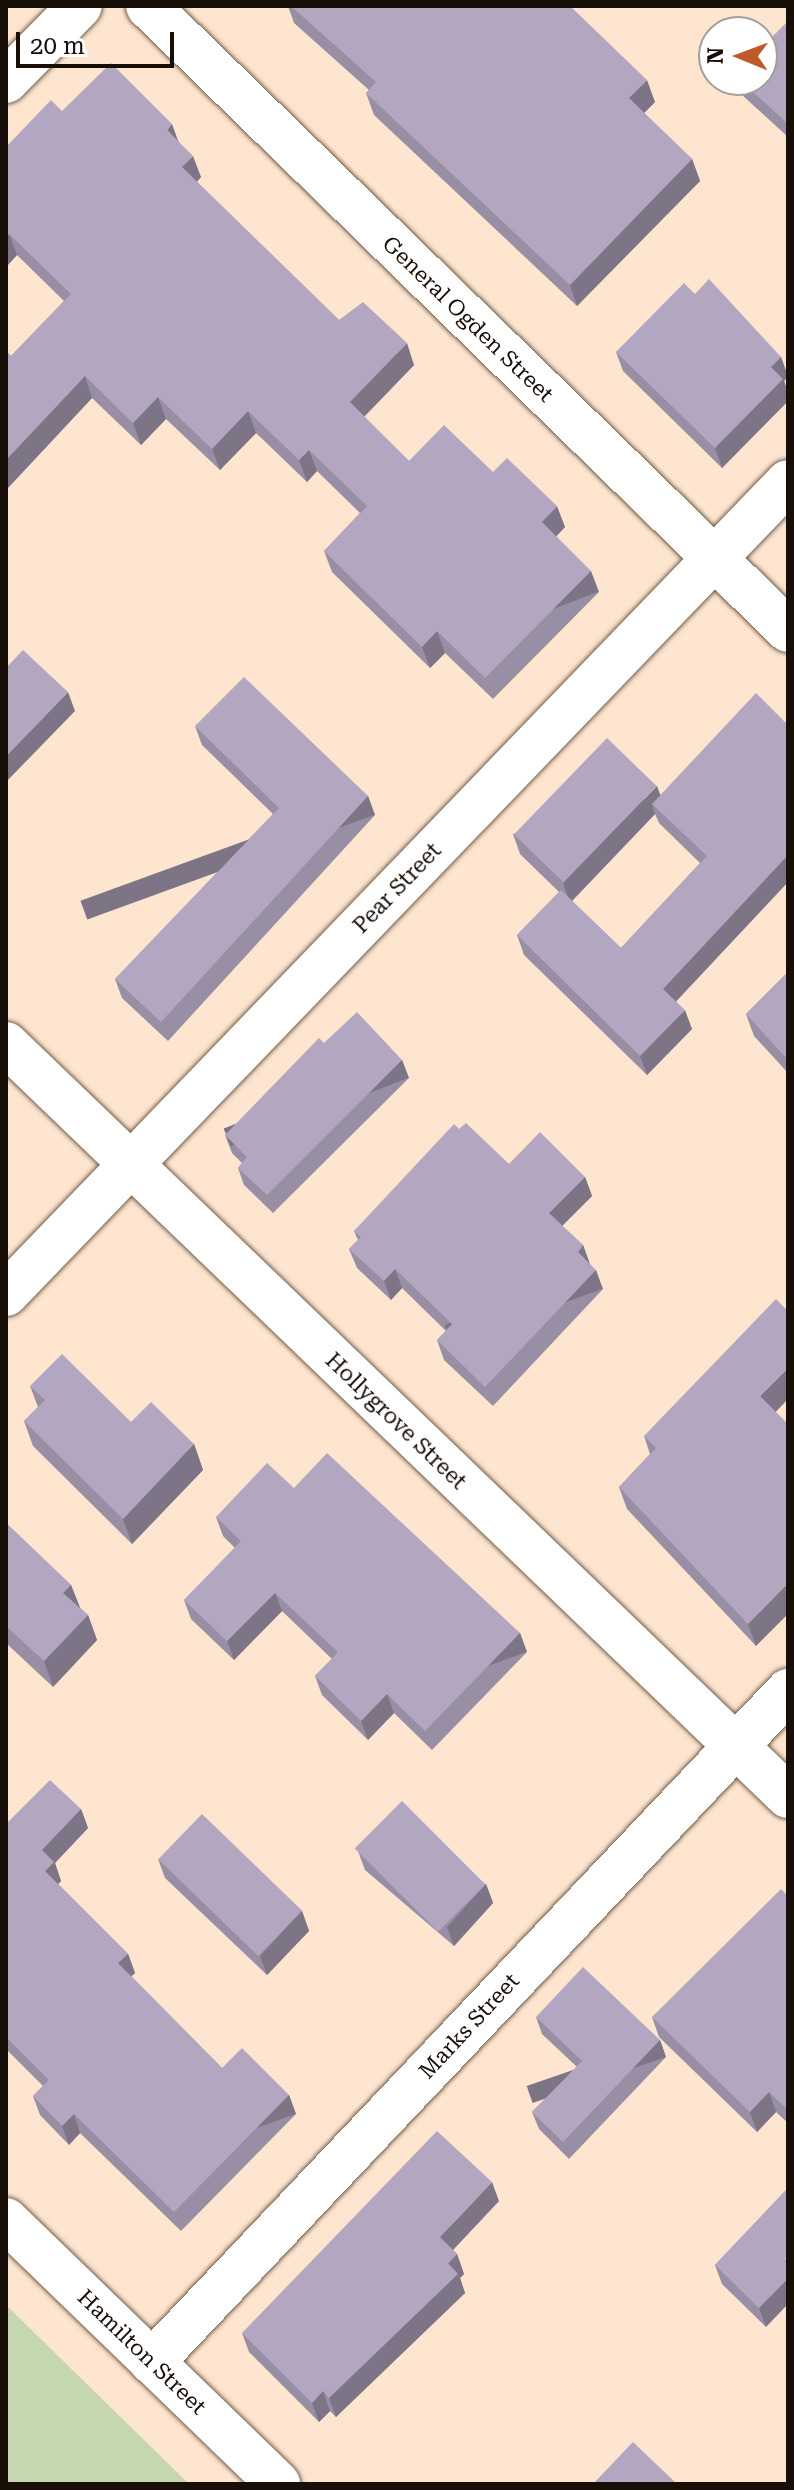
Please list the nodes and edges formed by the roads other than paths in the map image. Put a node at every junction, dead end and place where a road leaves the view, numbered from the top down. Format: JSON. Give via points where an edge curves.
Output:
{"nodes":[{"id":1,"x":80,"y":6,"type":"edge"},
{"id":2,"x":148,"y":6,"type":"edge"},
{"id":3,"x":6,"y":81,"type":"edge"},
{"id":4,"x":788,"y":482,"type":"edge"},
{"id":5,"x":713,"y":559,"type":"junction"},
{"id":6,"x":788,"y":630,"type":"edge"},
{"id":7,"x":6,"y":1044,"type":"edge"},
{"id":8,"x":129,"y":1167,"type":"junction"},
{"id":9,"x":6,"y":1294,"type":"edge"},
{"id":10,"x":788,"y":1691,"type":"edge"},
{"id":11,"x":735,"y":1744,"type":"junction"},
{"id":12,"x":788,"y":1796,"type":"edge"},
{"id":13,"x":6,"y":2220,"type":"edge"},
{"id":14,"x":152,"y":2362,"type":"junction"},
{"id":15,"x":278,"y":2484,"type":"edge"}],
"edges":[{"from":1,"to":3,"type":"street"},
{"from":2,"to":5,"type":"street","name":"General Ogden Street"},
{"from":4,"to":5,"type":"street","name":"Pear Street"},
{"from":5,"to":6,"type":"street","name":"General Ogden Street"},
{"from":5,"to":8,"type":"street","name":"Pear Street"},
{"from":7,"to":8,"type":"street","name":"Hollygrove Street"},
{"from":8,"to":9,"type":"street","name":"Pear Street"},
{"from":8,"to":11,"type":"street","name":"Hollygrove Street"},
{"from":10,"to":11,"type":"street","name":"Marks Street"},
{"from":11,"to":12,"type":"street","name":"Hollygrove Street"},
{"from":11,"to":14,"type":"street","name":"Marks Street"},
{"from":13,"to":14,"type":"street","name":"Hamilton Street"},
{"from":14,"to":15,"type":"street","name":"Hamilton Street"}]}
